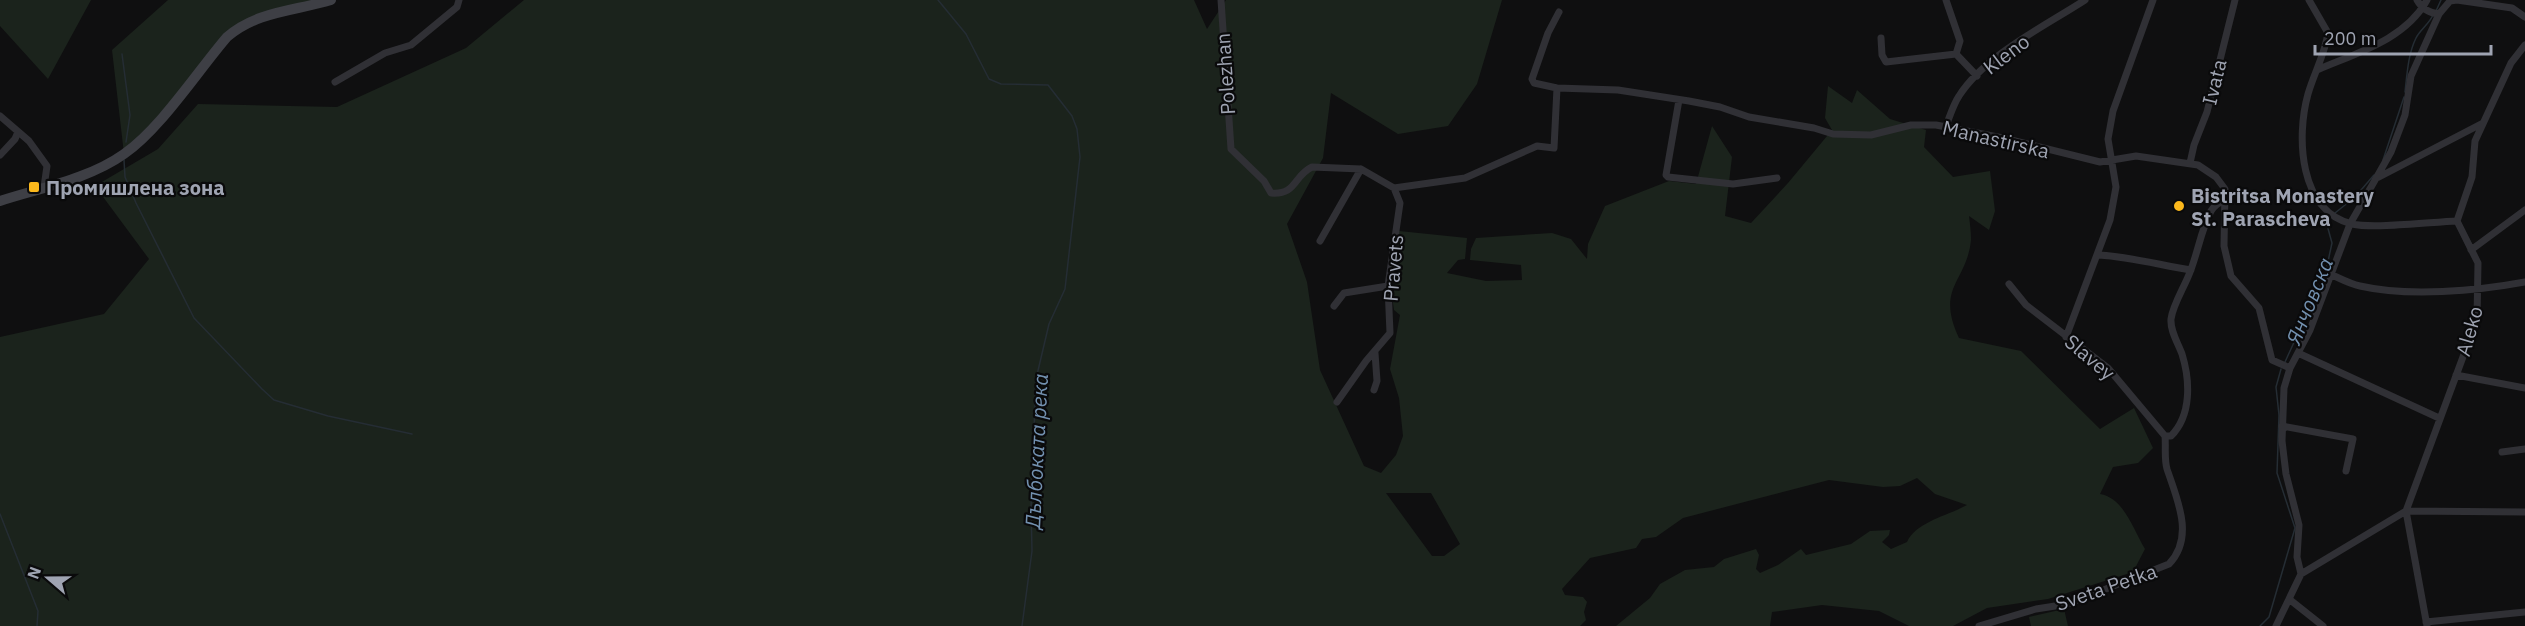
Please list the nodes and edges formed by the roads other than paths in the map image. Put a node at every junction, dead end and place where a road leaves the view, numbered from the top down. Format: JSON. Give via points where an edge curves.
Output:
{"nodes":[{"id":1,"x":331,"y":0,"type":"edge"},
{"id":2,"x":459,"y":0,"type":"edge"},
{"id":3,"x":1221,"y":0,"type":"edge"},
{"id":4,"x":1946,"y":0,"type":"edge"},
{"id":5,"x":2085,"y":0,"type":"edge"},
{"id":6,"x":2153,"y":0,"type":"edge"},
{"id":7,"x":2235,"y":0,"type":"edge"},
{"id":8,"x":2308,"y":0,"type":"edge"},
{"id":9,"x":2417,"y":0,"type":"edge"},
{"id":10,"x":2427,"y":0,"type":"edge"},
{"id":11,"x":2424,"y":9,"type":"junction"},
{"id":12,"x":1559,"y":12,"type":"dead end"},
{"id":13,"x":2437,"y":14,"type":"junction"},
{"id":14,"x":2525,"y":17,"type":"edge"},
{"id":15,"x":1881,"y":38,"type":"dead end"},
{"id":16,"x":2525,"y":45,"type":"edge"},
{"id":17,"x":1956,"y":54,"type":"junction"},
{"id":18,"x":2317,"y":70,"type":"junction"},
{"id":19,"x":1977,"y":76,"type":"junction"},
{"id":20,"x":335,"y":82,"type":"dead end"},
{"id":21,"x":1557,"y":88,"type":"junction"},
{"id":22,"x":1679,"y":100,"type":"junction"},
{"id":23,"x":0,"y":116,"type":"edge"},
{"id":24,"x":2483,"y":123,"type":"junction"},
{"id":25,"x":1946,"y":126,"type":"junction"},
{"id":26,"x":18,"y":132,"type":"junction"},
{"id":27,"x":0,"y":155,"type":"edge"},
{"id":28,"x":2112,"y":161,"type":"junction"},
{"id":29,"x":2190,"y":163,"type":"junction"},
{"id":30,"x":1361,"y":169,"type":"junction"},
{"id":31,"x":1778,"y":178,"type":"dead end"},
{"id":32,"x":2379,"y":178,"type":"junction"},
{"id":33,"x":44,"y":187,"type":"junction"},
{"id":34,"x":1394,"y":188,"type":"junction"},
{"id":35,"x":2224,"y":200,"type":"junction"},
{"id":36,"x":0,"y":201,"type":"edge"},
{"id":37,"x":2525,"y":210,"type":"edge"},
{"id":38,"x":2457,"y":221,"type":"junction"},
{"id":39,"x":2350,"y":224,"type":"junction"},
{"id":40,"x":1320,"y":241,"type":"dead end"},
{"id":41,"x":2471,"y":250,"type":"junction"},
{"id":42,"x":2099,"y":255,"type":"junction"},
{"id":43,"x":2191,"y":270,"type":"junction"},
{"id":44,"x":2330,"y":274,"type":"junction"},
{"id":45,"x":2525,"y":282,"type":"edge"},
{"id":46,"x":2009,"y":284,"type":"dead end"},
{"id":47,"x":1388,"y":286,"type":"junction"},
{"id":48,"x":2479,"y":291,"type":"junction"},
{"id":49,"x":1334,"y":306,"type":"dead end"},
{"id":50,"x":2066,"y":337,"type":"junction"},
{"id":51,"x":2298,"y":352,"type":"junction"},
{"id":52,"x":1375,"y":353,"type":"junction"},
{"id":53,"x":2290,"y":368,"type":"junction"},
{"id":54,"x":2456,"y":375,"type":"junction"},
{"id":55,"x":2525,"y":388,"type":"edge"},
{"id":56,"x":1374,"y":390,"type":"dead end"},
{"id":57,"x":1337,"y":402,"type":"dead end"},
{"id":58,"x":2439,"y":418,"type":"junction"},
{"id":59,"x":2282,"y":426,"type":"junction"},
{"id":60,"x":2165,"y":436,"type":"junction"},
{"id":61,"x":2525,"y":449,"type":"edge"},
{"id":62,"x":2502,"y":452,"type":"dead end"},
{"id":63,"x":2346,"y":471,"type":"dead end"},
{"id":64,"x":2406,"y":511,"type":"junction"},
{"id":65,"x":2525,"y":512,"type":"edge"},
{"id":66,"x":2301,"y":574,"type":"junction"},
{"id":67,"x":2289,"y":599,"type":"junction"},
{"id":68,"x":2525,"y":612,"type":"edge"},
{"id":69,"x":2426,"y":624,"type":"edge"},
{"id":70,"x":1979,"y":626,"type":"edge"},
{"id":71,"x":2276,"y":626,"type":"edge"},
{"id":72,"x":2323,"y":626,"type":"edge"}],
"edges":[{"from":1,"to":33,"type":"street","via":[[241,24],[149,131],[124,154],[92,171]]},
{"from":2,"to":20,"type":"street","via":[[457,7],[411,45],[385,53]]},
{"from":3,"to":30,"type":"street","name":"Polezhan","via":[[1231,149],[1271,193],[1283,194],[1312,167]]},
{"from":4,"to":17,"type":"street","via":[[1960,41]]},
{"from":5,"to":19,"type":"street","name":"Kleno","via":[[2010,47]]},
{"from":6,"to":28,"type":"street","via":[[2113,111],[2108,139]]},
{"from":7,"to":29,"type":"street","name":"Ivata"},
{"from":8,"to":18,"type":"street","via":[[2328,33]]},
{"from":9,"to":11,"type":"street"},
{"from":10,"to":11,"type":"street"},
{"from":11,"to":13,"type":"street"},
{"from":11,"to":18,"type":"street","via":[[2398,34]]},
{"from":12,"to":21,"type":"street","via":[[1532,79],[1534,83]]},
{"from":13,"to":14,"type":"street","via":[[2457,0],[2512,9]]},
{"from":13,"to":32,"type":"street","via":[[2411,76],[2405,115]]},
{"from":15,"to":17,"type":"street","via":[[1886,62]]},
{"from":16,"to":24,"type":"street","via":[[2516,55]]},
{"from":17,"to":19,"type":"street"},
{"from":18,"to":39,"type":"street","via":[[2306,109],[2306,179],[2329,213]]},
{"from":19,"to":25,"type":"street","name":"Kleno","via":[[1958,97]]},
{"from":21,"to":22,"type":"street","name":"Manastirska","via":[[1618,90]]},
{"from":21,"to":34,"type":"street","via":[[1554,148],[1537,146],[1464,178]]},
{"from":22,"to":25,"type":"street","name":"Manastirska","via":[[1833,134],[1871,135],[1911,125]]},
{"from":22,"to":31,"type":"street","via":[[1668,177],[1733,184]]},
{"from":23,"to":26,"type":"street"},
{"from":24,"to":32,"type":"street"},
{"from":24,"to":38,"type":"street","via":[[2475,141],[2472,177]]},
{"from":25,"to":28,"type":"street","name":"Manastirska","via":[[2088,160]]},
{"from":26,"to":27,"type":"street"},
{"from":26,"to":33,"type":"street","via":[[47,166]]},
{"from":28,"to":29,"type":"street","name":"Manastirska","via":[[2136,156]]},
{"from":28,"to":42,"type":"street","via":[[2116,187]]},
{"from":29,"to":35,"type":"street","name":"Manastirska","via":[[2216,177],[2224,189]]},
{"from":30,"to":34,"type":"street"},
{"from":30,"to":40,"type":"street"},
{"from":32,"to":39,"type":"street"},
{"from":33,"to":36,"type":"street"},
{"from":34,"to":47,"type":"street","name":"Pravets","via":[[1400,203]]},
{"from":35,"to":43,"type":"street","via":[[2215,204],[2210,214]]},
{"from":35,"to":53,"type":"street","name":"Manastirska","via":[[2224,252],[2230,276],[2259,308],[2272,360]]},
{"from":37,"to":41,"type":"street"},
{"from":38,"to":39,"type":"street"},
{"from":38,"to":41,"type":"street","name":"Aleko"},
{"from":39,"to":44,"type":"street"},
{"from":41,"to":48,"type":"street","name":"Aleko","via":[[2478,263]]},
{"from":42,"to":43,"type":"street","via":[[2133,257]]},
{"from":42,"to":50,"type":"street"},
{"from":43,"to":60,"type":"street","via":[[2171,318],[2189,385],[2187,401],[2175,432]]},
{"from":44,"to":48,"type":"street","via":[[2358,286],[2385,290]]},
{"from":44,"to":51,"type":"street"},
{"from":45,"to":48,"type":"street"},
{"from":46,"to":50,"type":"street","name":"Slavey","via":[[2026,304]]},
{"from":47,"to":49,"type":"street","via":[[1344,293]]},
{"from":47,"to":52,"type":"street","name":"Pravets","via":[[1390,333]]},
{"from":48,"to":54,"type":"street","name":"Aleko","via":[[2477,319]]},
{"from":50,"to":60,"type":"street","name":"Slavey","via":[[2108,368]]},
{"from":51,"to":53,"type":"street"},
{"from":51,"to":58,"type":"street"},
{"from":52,"to":56,"type":"street"},
{"from":52,"to":57,"type":"street","name":"Pravets"},
{"from":53,"to":59,"type":"street","via":[[2284,388]]},
{"from":54,"to":55,"type":"street"},
{"from":54,"to":58,"type":"street","name":"Aleko"},
{"from":58,"to":64,"type":"street","name":"Aleko"},
{"from":59,"to":63,"type":"street","via":[[2353,439]]},
{"from":59,"to":66,"type":"street","via":[[2286,474],[2299,525],[2297,557]]},
{"from":60,"to":70,"type":"street","name":"Sveta Petka","via":[[2167,469],[2177,493],[2183,526],[2177,556],[2169,564],[2068,604]]},
{"from":61,"to":62,"type":"street"},
{"from":64,"to":65,"type":"street"},
{"from":64,"to":66,"type":"street"},
{"from":64,"to":69,"type":"street","name":"Aleko"},
{"from":66,"to":67,"type":"street"},
{"from":67,"to":71,"type":"street"},
{"from":67,"to":72,"type":"street"},
{"from":68,"to":69,"type":"street"}]}
